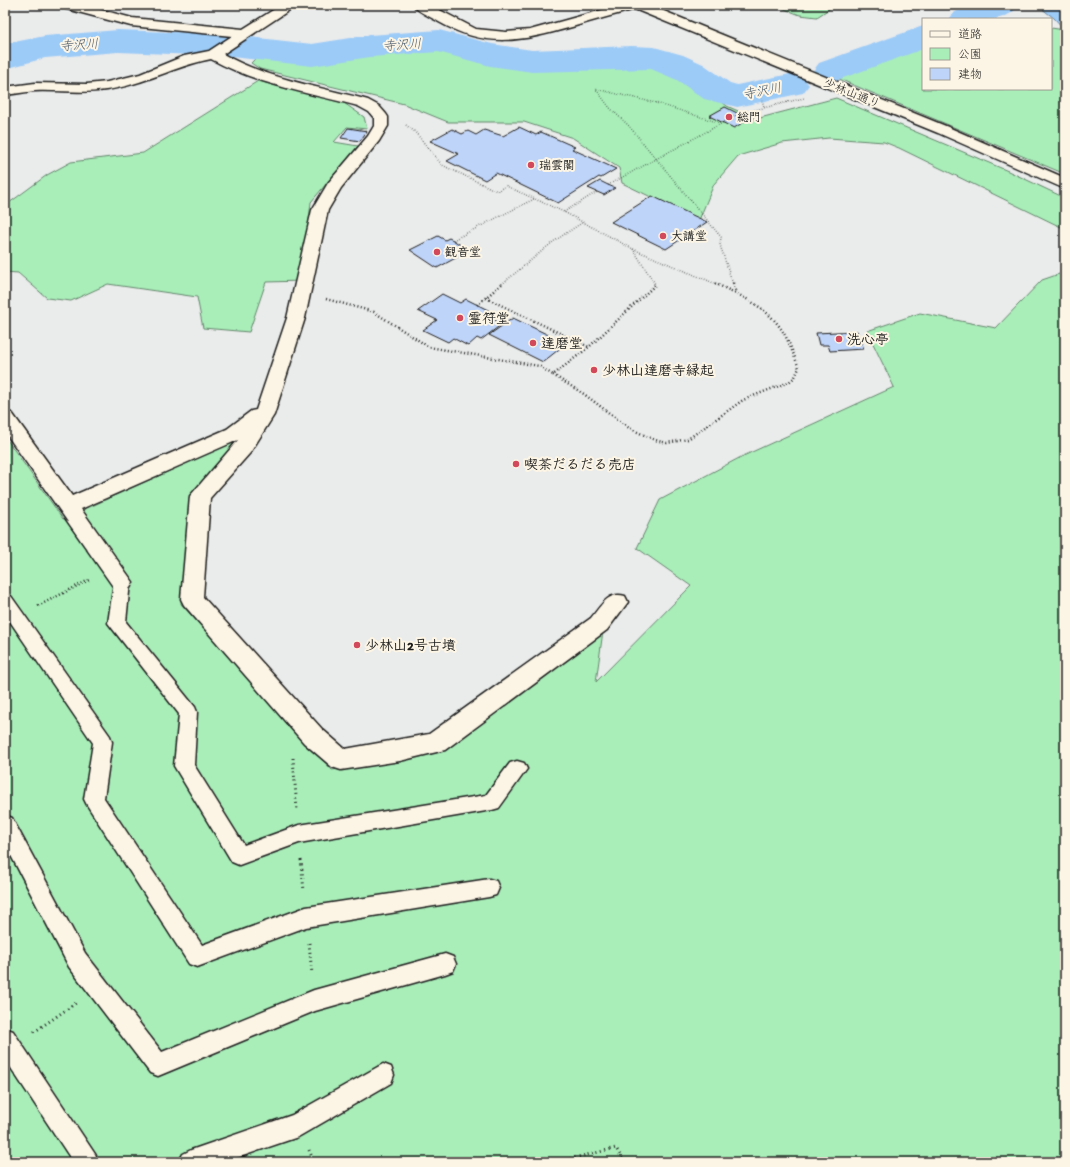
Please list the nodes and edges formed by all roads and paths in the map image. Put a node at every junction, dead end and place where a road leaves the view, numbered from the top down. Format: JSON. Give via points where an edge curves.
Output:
{"nodes":[{"id":1,"x":68,"y":5,"type":"edge"},
{"id":2,"x":125,"y":5,"type":"edge"},
{"id":3,"x":290,"y":5,"type":"edge"},
{"id":4,"x":420,"y":5,"type":"edge"},
{"id":5,"x":636,"y":5,"type":"edge"},
{"id":6,"x":113,"y":18,"type":"junction"},
{"id":7,"x":242,"y":35,"type":"junction"},
{"id":8,"x":215,"y":52,"type":"junction"},
{"id":9,"x":753,"y":89,"type":"dead end"},
{"id":10,"x":5,"y":90,"type":"edge"},
{"id":11,"x":806,"y":97,"type":"dead end"},
{"id":12,"x":764,"y":107,"type":"junction"},
{"id":13,"x":374,"y":109,"type":"junction"},
{"id":14,"x":720,"y":122,"type":"junction"},
{"id":15,"x":655,"y":159,"type":"junction"},
{"id":16,"x":1065,"y":184,"type":"edge"},
{"id":17,"x":608,"y":185,"type":"dead end"},
{"id":18,"x":596,"y":192,"type":"dead end"},
{"id":19,"x":534,"y":199,"type":"junction"},
{"id":20,"x":564,"y":212,"type":"junction"},
{"id":21,"x":583,"y":222,"type":"junction"},
{"id":22,"x":453,"y":240,"type":"dead end"},
{"id":23,"x":633,"y":249,"type":"junction"},
{"id":24,"x":736,"y":293,"type":"junction"},
{"id":25,"x":302,"y":295,"type":"junction"},
{"id":26,"x":486,"y":298,"type":"junction"},
{"id":27,"x":478,"y":305,"type":"dead end"},
{"id":28,"x":589,"y":347,"type":"junction"},
{"id":29,"x":553,"y":375,"type":"junction"},
{"id":30,"x":270,"y":400,"type":"junction"},
{"id":31,"x":5,"y":418,"type":"edge"},
{"id":32,"x":69,"y":506,"type":"junction"},
{"id":33,"x":117,"y":575,"type":"junction"},
{"id":34,"x":54,"y":598,"type":"dead end"},
{"id":35,"x":5,"y":601,"type":"edge"},
{"id":36,"x":617,"y":602,"type":"dead end"},
{"id":37,"x":517,"y":769,"type":"dead end"},
{"id":38,"x":295,"y":772,"type":"dead end"},
{"id":39,"x":5,"y":824,"type":"edge"},
{"id":40,"x":299,"y":834,"type":"junction"},
{"id":41,"x":490,"y":888,"type":"dead end"},
{"id":42,"x":306,"y":917,"type":"junction"},
{"id":43,"x":445,"y":964,"type":"dead end"},
{"id":44,"x":97,"y":988,"type":"junction"},
{"id":45,"x":314,"y":1000,"type":"junction"},
{"id":46,"x":8,"y":1043,"type":"edge"},
{"id":47,"x":383,"y":1075,"type":"dead end"},
{"id":48,"x":87,"y":1162,"type":"edge"},
{"id":49,"x":191,"y":1162,"type":"edge"},
{"id":50,"x":557,"y":1162,"type":"edge"},
{"id":51,"x":624,"y":1162,"type":"edge"}],
"edges":[{"from":1,"to":6,"type":"street"},
{"from":2,"to":6,"type":"street"},
{"from":3,"to":7,"type":"street"},
{"from":4,"to":5,"type":"street","via":[[465,30],[516,37]]},
{"from":5,"to":16,"type":"street","name":"少林山通り","via":[[943,130]]},
{"from":6,"to":7,"type":"street"},
{"from":7,"to":8,"type":"street"},
{"from":8,"to":10,"type":"street","via":[[189,59],[145,77],[107,86]]},
{"from":8,"to":13,"type":"street","via":[[236,67],[255,74],[348,98]]},
{"from":9,"to":12,"type":"path","via":[[762,99]]},
{"from":11,"to":12,"type":"path"},
{"from":12,"to":14,"type":"path"},
{"from":13,"to":19,"type":"path","via":[[399,118],[415,132],[442,165],[497,191],[506,186]]},
{"from":13,"to":25,"type":"street","via":[[381,117],[374,138],[334,186],[320,210]]},
{"from":14,"to":15,"type":"path"},
{"from":14,"to":15,"type":"path","via":[[596,89]]},
{"from":15,"to":17,"type":"path"},
{"from":15,"to":24,"type":"path","via":[[721,236],[720,245]]},
{"from":18,"to":20,"type":"path"},
{"from":19,"to":20,"type":"path"},
{"from":19,"to":22,"type":"path"},
{"from":20,"to":21,"type":"path"},
{"from":21,"to":23,"type":"path"},
{"from":21,"to":26,"type":"path","via":[[553,242]]},
{"from":23,"to":24,"type":"path"},
{"from":23,"to":28,"type":"path","via":[[655,285]]},
{"from":24,"to":29,"type":"path","via":[[770,315],[786,336],[799,368],[794,378],[782,386],[733,405],[695,435],[680,442],[661,443],[631,429],[584,394]]},
{"from":25,"to":29,"type":"path","via":[[374,312],[429,347],[539,366]]},
{"from":25,"to":30,"type":"street"},
{"from":26,"to":27,"type":"path"},
{"from":26,"to":28,"type":"path"},
{"from":28,"to":29,"type":"path"},
{"from":30,"to":32,"type":"street","via":[[248,426],[234,434]]},
{"from":30,"to":36,"type":"street","via":[[256,430],[243,448],[200,496],[192,599],[313,736],[341,760],[436,743],[600,624]]},
{"from":31,"to":32,"type":"street"},
{"from":32,"to":33,"type":"street"},
{"from":33,"to":34,"type":"path"},
{"from":33,"to":40,"type":"lane","via":[[117,623],[188,712],[184,766],[238,856]]},
{"from":35,"to":42,"type":"lane","via":[[103,742],[94,798],[197,957]]},
{"from":37,"to":40,"type":"lane","via":[[492,802]]},
{"from":38,"to":40,"type":"path"},
{"from":39,"to":44,"type":"lane","via":[[77,960]]},
{"from":40,"to":42,"type":"path"},
{"from":41,"to":42,"type":"lane"},
{"from":42,"to":45,"type":"path"},
{"from":43,"to":45,"type":"lane"},
{"from":44,"to":45,"type":"lane","via":[[158,1064]]},
{"from":44,"to":46,"type":"path"},
{"from":46,"to":48,"type":"lane"},
{"from":47,"to":49,"type":"lane","via":[[298,1125]]},
{"from":50,"to":51,"type":"path","via":[[616,1148]]}]}
